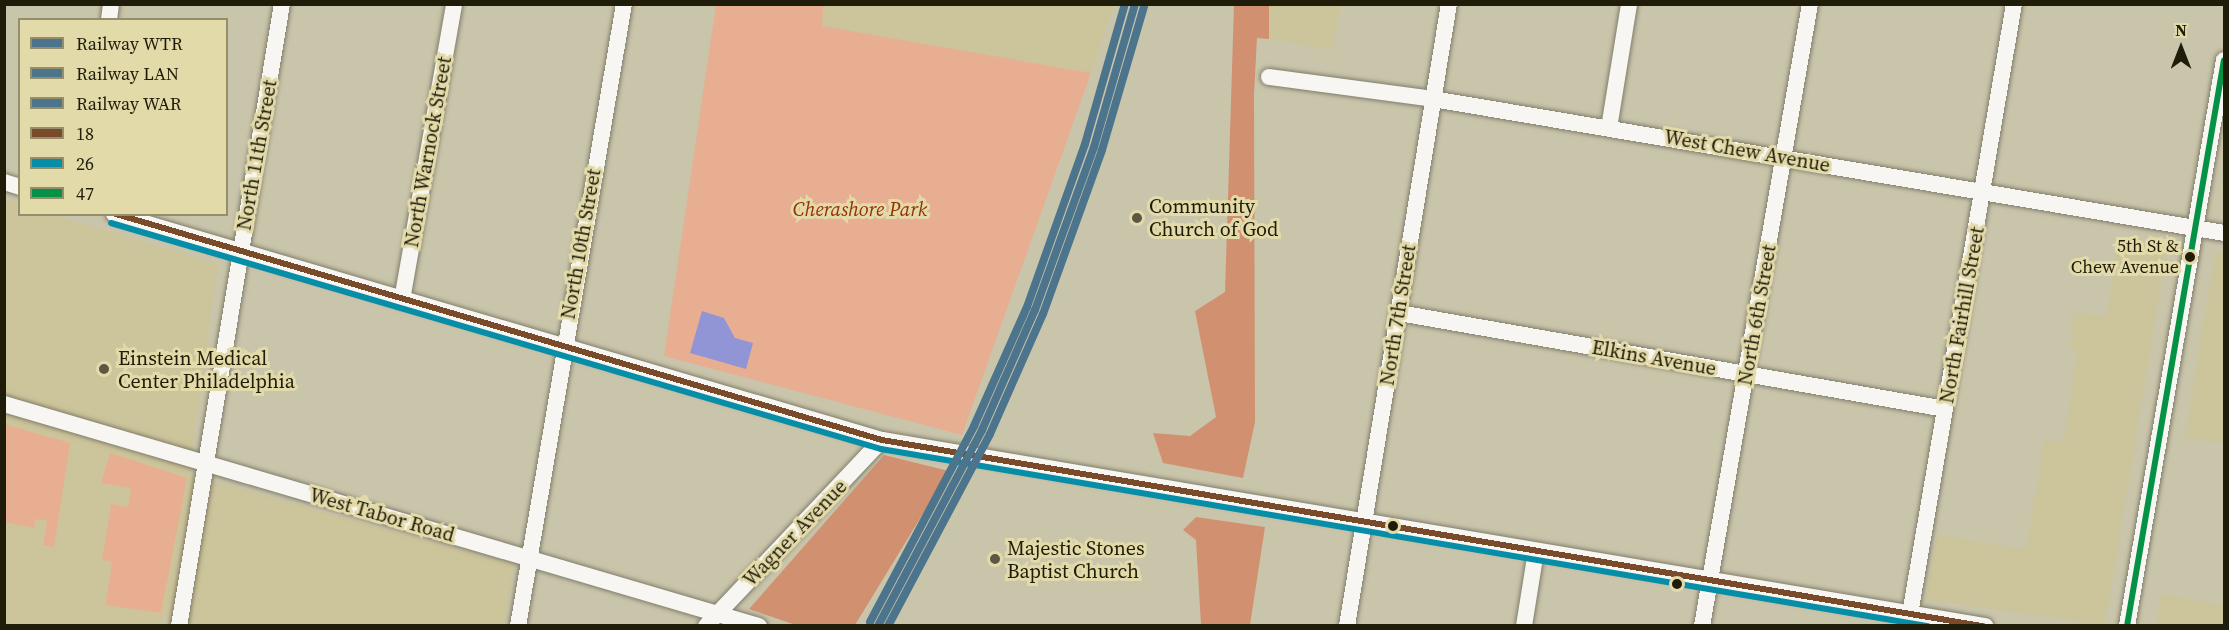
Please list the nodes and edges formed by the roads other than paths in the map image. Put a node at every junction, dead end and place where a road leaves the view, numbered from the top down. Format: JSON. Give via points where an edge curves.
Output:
{"nodes":[{"id":1,"x":282,"y":4,"type":"edge"},
{"id":2,"x":454,"y":4,"type":"edge"},
{"id":3,"x":624,"y":4,"type":"edge"},
{"id":4,"x":1449,"y":4,"type":"edge"},
{"id":5,"x":1629,"y":4,"type":"edge"},
{"id":6,"x":1810,"y":4,"type":"edge"},
{"id":7,"x":2014,"y":4,"type":"edge"},
{"id":8,"x":2224,"y":60,"type":"edge"},
{"id":9,"x":1269,"y":77,"type":"dead end"},
{"id":10,"x":1433,"y":99,"type":"junction"},
{"id":11,"x":1609,"y":128,"type":"junction"},
{"id":12,"x":1784,"y":158,"type":"junction"},
{"id":13,"x":1983,"y":191,"type":"junction"},
{"id":14,"x":121,"y":216,"type":"edge"},
{"id":15,"x":2196,"y":228,"type":"junction"},
{"id":16,"x":2224,"y":233,"type":"edge"},
{"id":17,"x":240,"y":251,"type":"junction"},
{"id":18,"x":402,"y":300,"type":"junction"},
{"id":19,"x":1399,"y":313,"type":"junction"},
{"id":20,"x":563,"y":348,"type":"junction"},
{"id":21,"x":1747,"y":375,"type":"junction"},
{"id":22,"x":4,"y":404,"type":"edge"},
{"id":23,"x":1945,"y":409,"type":"junction"},
{"id":24,"x":882,"y":440,"type":"junction"},
{"id":25,"x":206,"y":463,"type":"junction"},
{"id":26,"x":1364,"y":522,"type":"junction"},
{"id":27,"x":1536,"y":551,"type":"junction"},
{"id":28,"x":529,"y":557,"type":"junction"},
{"id":29,"x":1709,"y":580,"type":"junction"},
{"id":30,"x":718,"y":613,"type":"junction"},
{"id":31,"x":1908,"y":620,"type":"edge"},
{"id":32,"x":179,"y":626,"type":"edge"},
{"id":33,"x":518,"y":626,"type":"edge"},
{"id":34,"x":706,"y":626,"type":"edge"},
{"id":35,"x":759,"y":626,"type":"edge"},
{"id":36,"x":1347,"y":626,"type":"edge"},
{"id":37,"x":1524,"y":626,"type":"edge"},
{"id":38,"x":1702,"y":626,"type":"edge"},
{"id":39,"x":1985,"y":626,"type":"edge"},
{"id":40,"x":2127,"y":626,"type":"edge"}],
"edges":[{"from":1,"to":17,"type":"street","name":"North 11th Street"},
{"from":2,"to":18,"type":"street","name":"North Warnock Street"},
{"from":3,"to":20,"type":"street","name":"North 10th Street"},
{"from":4,"to":10,"type":"street","name":"North 7th Street"},
{"from":5,"to":11,"type":"street"},
{"from":6,"to":12,"type":"street","name":"North 6th Street"},
{"from":7,"to":13,"type":"street","name":"North Fairhill Street"},
{"from":8,"to":15,"type":"street"},
{"from":9,"to":10,"type":"street","name":"West Chew Avenue"},
{"from":10,"to":11,"type":"street","name":"West Chew Avenue"},
{"from":10,"to":19,"type":"street","name":"North 7th Street"},
{"from":11,"to":12,"type":"street","name":"West Chew Avenue"},
{"from":12,"to":13,"type":"street","name":"West Chew Avenue"},
{"from":12,"to":21,"type":"street","name":"North 6th Street"},
{"from":13,"to":15,"type":"street","name":"West Chew Avenue"},
{"from":13,"to":23,"type":"street","name":"North Fairhill Street"},
{"from":14,"to":17,"type":"street"},
{"from":15,"to":16,"type":"street","name":"West Chew Avenue"},
{"from":15,"to":40,"type":"street"},
{"from":17,"to":18,"type":"street"},
{"from":17,"to":25,"type":"street","name":"North 11th Street"},
{"from":18,"to":20,"type":"street"},
{"from":19,"to":21,"type":"street","name":"Elkins Avenue"},
{"from":19,"to":26,"type":"street","name":"North 7th Street"},
{"from":20,"to":24,"type":"street"},
{"from":20,"to":28,"type":"street","name":"North 10th Street"},
{"from":21,"to":23,"type":"street","name":"Elkins Avenue"},
{"from":21,"to":29,"type":"street","name":"North 6th Street"},
{"from":22,"to":25,"type":"street","name":"West Tabor Road"},
{"from":23,"to":31,"type":"street","name":"North Fairhill Street"},
{"from":24,"to":26,"type":"street"},
{"from":24,"to":30,"type":"street","name":"Wagner Avenue"},
{"from":25,"to":28,"type":"street","name":"West Tabor Road"},
{"from":25,"to":32,"type":"street","name":"North 11th Street"},
{"from":26,"to":27,"type":"street"},
{"from":26,"to":36,"type":"street","name":"North 7th Street"},
{"from":27,"to":29,"type":"street"},
{"from":27,"to":37,"type":"street"},
{"from":28,"to":30,"type":"street","name":"West Tabor Road"},
{"from":28,"to":33,"type":"street","name":"North 10th Street"},
{"from":29,"to":31,"type":"street"},
{"from":29,"to":38,"type":"street","name":"North 6th Street"},
{"from":30,"to":34,"type":"street","name":"Wagner Avenue"},
{"from":30,"to":35,"type":"street","name":"West Tabor Road"},
{"from":31,"to":39,"type":"street"}]}
